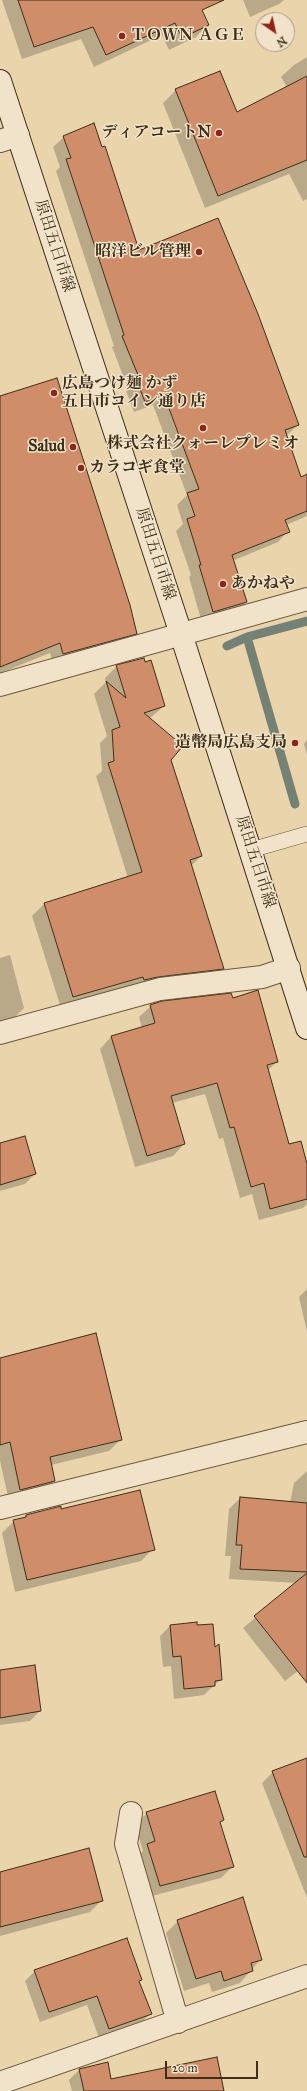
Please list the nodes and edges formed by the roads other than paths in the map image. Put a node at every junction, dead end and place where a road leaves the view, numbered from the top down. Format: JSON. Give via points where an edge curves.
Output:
{"nodes":[{"id":1,"x":0,"y":81,"type":"edge"},
{"id":2,"x":9,"y":138,"type":"edge"},
{"id":3,"x":307,"y":599,"type":"edge"},
{"id":4,"x":181,"y":634,"type":"junction"},
{"id":5,"x":0,"y":685,"type":"edge"},
{"id":6,"x":307,"y":834,"type":"edge"},
{"id":7,"x":251,"y":850,"type":"junction"},
{"id":8,"x":289,"y":968,"type":"junction"},
{"id":9,"x":307,"y":1028,"type":"edge"},
{"id":10,"x":0,"y":1033,"type":"edge"},
{"id":11,"x":307,"y":1432,"type":"edge"},
{"id":12,"x":0,"y":1508,"type":"edge"},
{"id":13,"x":131,"y":1813,"type":"dead end"},
{"id":14,"x":307,"y":1976,"type":"edge"},
{"id":15,"x":178,"y":2022,"type":"junction"},
{"id":16,"x":0,"y":2083,"type":"edge"}],
"edges":[{"from":1,"to":2,"type":"street","name":"原田五日市線"},
{"from":2,"to":4,"type":"street","name":"原田五日市線"},
{"from":3,"to":4,"type":"street"},
{"from":4,"to":5,"type":"street"},
{"from":4,"to":7,"type":"street","name":"原田五日市線"},
{"from":6,"to":7,"type":"lane"},
{"from":7,"to":8,"type":"street","name":"原田五日市線"},
{"from":8,"to":9,"type":"street","name":"原田五日市線"},
{"from":8,"to":10,"type":"street","via":[[262,977],[160,989]]},
{"from":11,"to":12,"type":"street"},
{"from":13,"to":15,"type":"street","via":[[126,1844]]},
{"from":14,"to":15,"type":"street"},
{"from":15,"to":16,"type":"street"}]}
